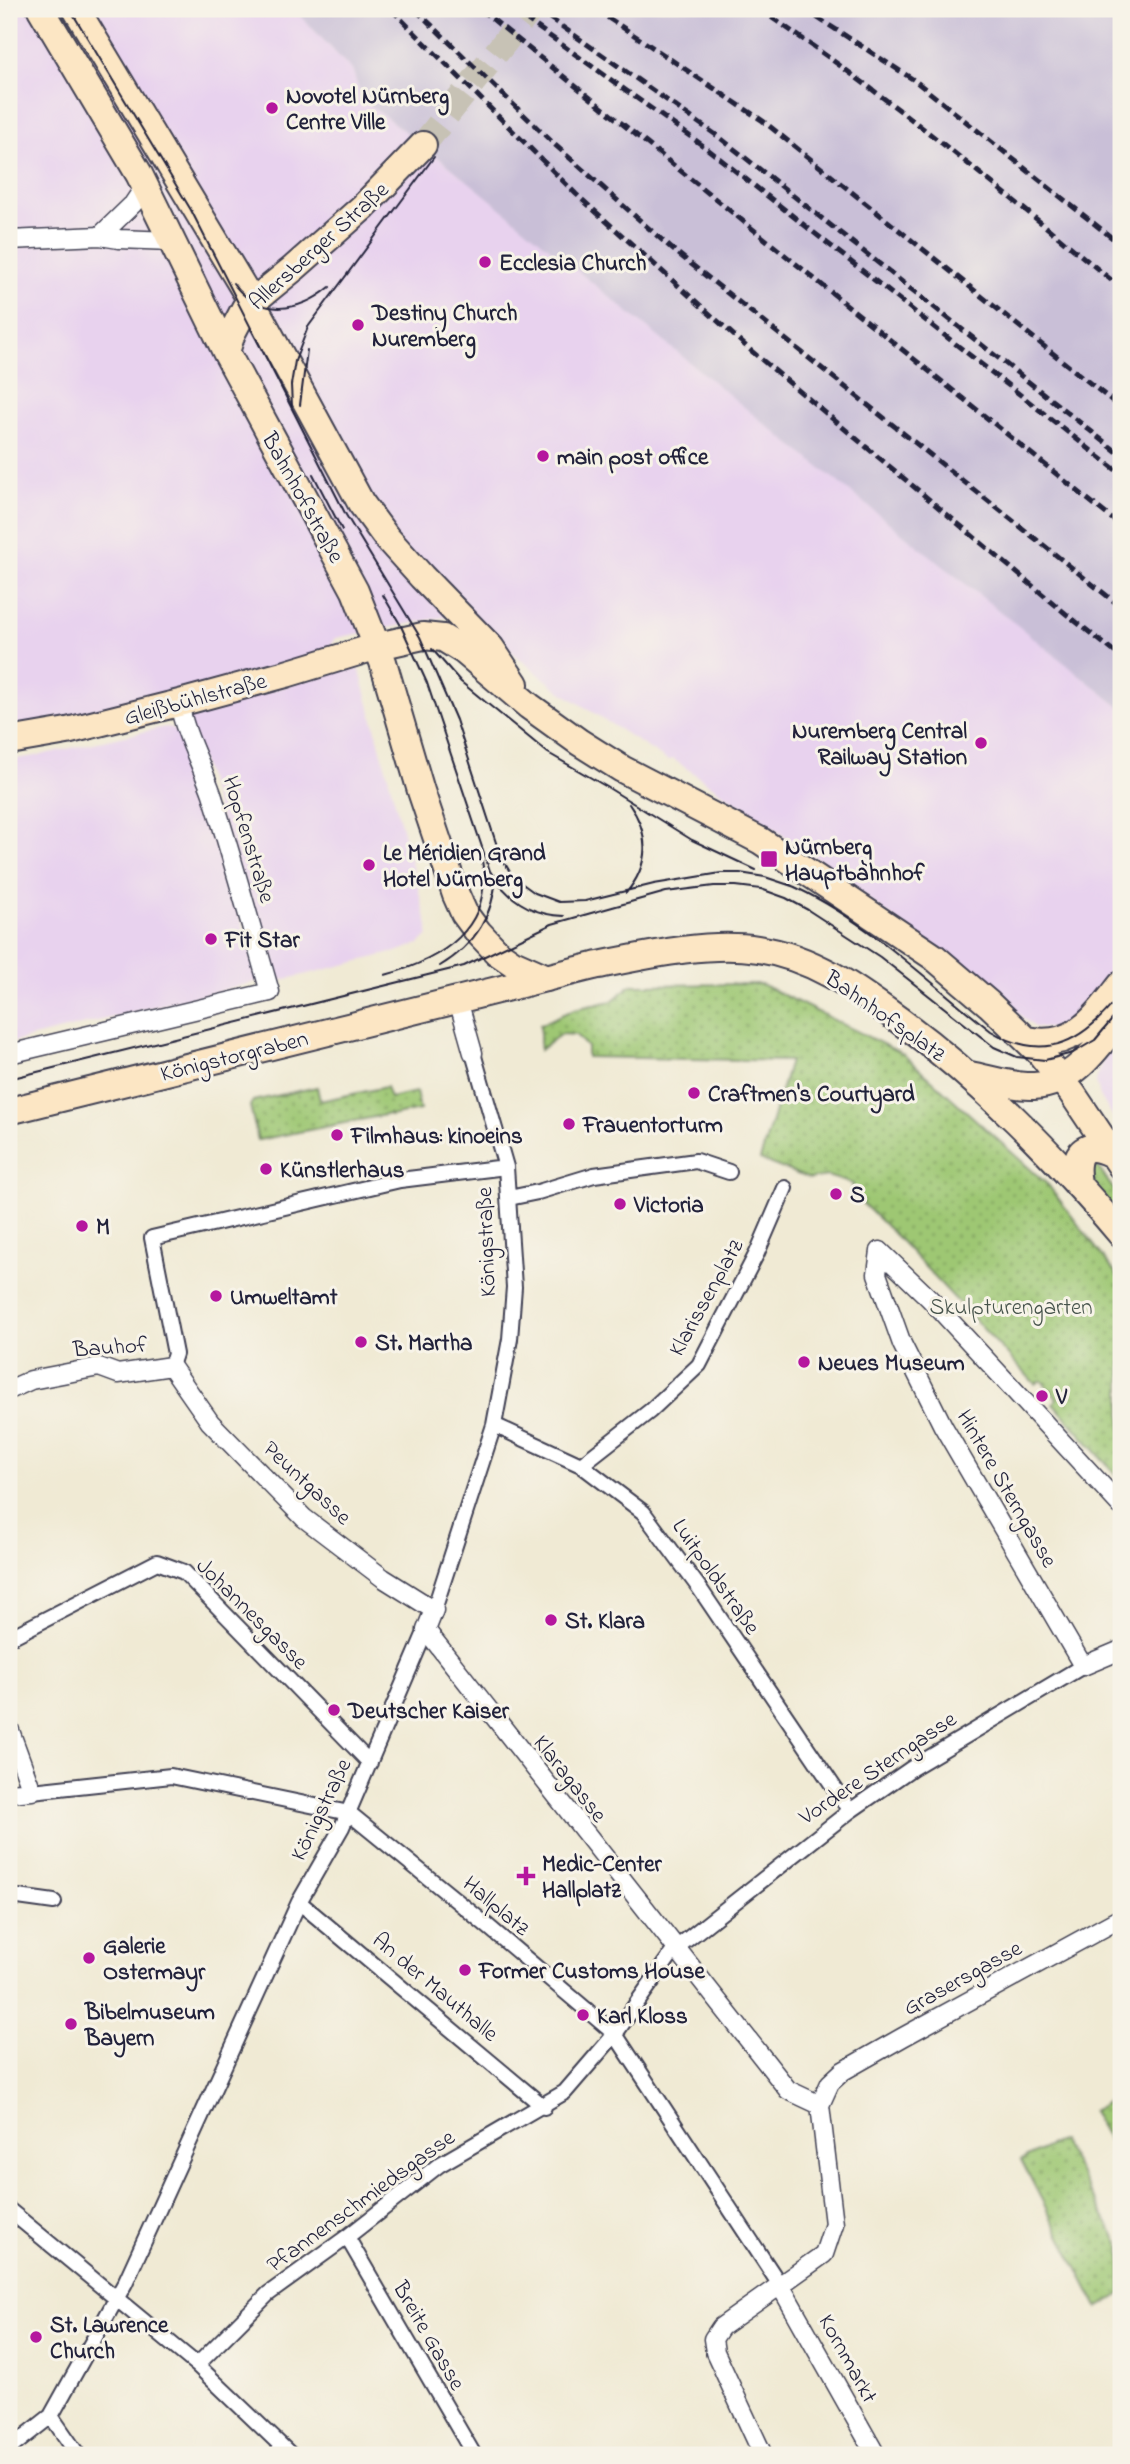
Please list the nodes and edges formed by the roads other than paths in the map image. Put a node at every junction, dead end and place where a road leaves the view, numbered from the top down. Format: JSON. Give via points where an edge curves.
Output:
{"nodes":[{"id":1,"x":41,"y":9,"type":"edge"},
{"id":2,"x":76,"y":9,"type":"edge"},
{"id":3,"x":423,"y":145,"type":"tunnel mouth"},
{"id":4,"x":145,"y":186,"type":"junction"},
{"id":5,"x":100,"y":236,"type":"junction"},
{"id":6,"x":9,"y":240,"type":"edge"},
{"id":7,"x":171,"y":241,"type":"junction"},
{"id":8,"x":252,"y":302,"type":"junction"},
{"id":9,"x":226,"y":352,"type":"junction"},
{"id":10,"x":378,"y":646,"type":"junction"},
{"id":11,"x":179,"y":702,"type":"junction"},
{"id":12,"x":529,"y":706,"type":"junction"},
{"id":13,"x":9,"y":740,"type":"edge"},
{"id":14,"x":547,"y":978,"type":"junction"},
{"id":15,"x":1121,"y":985,"type":"edge"},
{"id":16,"x":458,"y":1000,"type":"junction"},
{"id":17,"x":1121,"y":1017,"type":"edge"},
{"id":18,"x":1027,"y":1040,"type":"junction"},
{"id":19,"x":473,"y":1053,"type":"joint"},
{"id":20,"x":9,"y":1054,"type":"edge"},
{"id":21,"x":968,"y":1075,"type":"junction"},
{"id":22,"x":1060,"y":1078,"type":"junction"},
{"id":23,"x":9,"y":1111,"type":"edge"},
{"id":24,"x":1118,"y":1161,"type":"edge"},
{"id":25,"x":506,"y":1167,"type":"junction"},
{"id":26,"x":729,"y":1172,"type":"dead end"},
{"id":27,"x":1079,"y":1183,"type":"junction"},
{"id":28,"x":785,"y":1188,"type":"dead end"},
{"id":29,"x":509,"y":1198,"type":"junction"},
{"id":30,"x":1121,"y":1234,"type":"edge"},
{"id":31,"x":171,"y":1366,"type":"junction"},
{"id":32,"x":9,"y":1390,"type":"edge"},
{"id":33,"x":494,"y":1425,"type":"junction"},
{"id":34,"x":581,"y":1465,"type":"junction"},
{"id":35,"x":1121,"y":1506,"type":"edge"},
{"id":36,"x":434,"y":1610,"type":"junction"},
{"id":37,"x":426,"y":1630,"type":"junction"},
{"id":38,"x":9,"y":1638,"type":"edge"},
{"id":39,"x":1121,"y":1650,"type":"edge"},
{"id":40,"x":1083,"y":1666,"type":"junction"},
{"id":41,"x":9,"y":1728,"type":"edge"},
{"id":42,"x":370,"y":1763,"type":"junction"},
{"id":43,"x":32,"y":1791,"type":"junction"},
{"id":44,"x":9,"y":1793,"type":"edge"},
{"id":45,"x":850,"y":1811,"type":"junction"},
{"id":46,"x":349,"y":1813,"type":"junction"},
{"id":47,"x":9,"y":1894,"type":"edge"},
{"id":48,"x":54,"y":1902,"type":"dead end"},
{"id":49,"x":299,"y":1902,"type":"junction"},
{"id":50,"x":1121,"y":1919,"type":"edge"},
{"id":51,"x":675,"y":1949,"type":"junction"},
{"id":52,"x":615,"y":2034,"type":"junction"},
{"id":53,"x":820,"y":2105,"type":"junction"},
{"id":54,"x":544,"y":2107,"type":"junction"},
{"id":55,"x":9,"y":2210,"type":"edge"},
{"id":56,"x":347,"y":2237,"type":"junction"},
{"id":57,"x":780,"y":2285,"type":"junction"},
{"id":58,"x":116,"y":2299,"type":"junction"},
{"id":59,"x":197,"y":2365,"type":"junction"},
{"id":60,"x":51,"y":2416,"type":"junction"},
{"id":61,"x":9,"y":2449,"type":"edge"},
{"id":62,"x":78,"y":2455,"type":"edge"},
{"id":63,"x":291,"y":2455,"type":"edge"},
{"id":64,"x":474,"y":2455,"type":"edge"},
{"id":65,"x":763,"y":2455,"type":"edge"},
{"id":66,"x":876,"y":2455,"type":"edge"}],
"edges":[{"from":1,"to":4,"type":"main road","name":"Bahnhofstraße"},
{"from":2,"to":8,"type":"main road","name":"Bahnhofstraße"},
{"from":3,"to":8,"type":"main road","name":"Allersberger Straße","via":[[363,207]]},
{"from":4,"to":5,"type":"street"},
{"from":4,"to":7,"type":"main road","name":"Bahnhofstraße"},
{"from":5,"to":6,"type":"street"},
{"from":5,"to":7,"type":"street"},
{"from":7,"to":9,"type":"main road","name":"Bahnhofstraße"},
{"from":8,"to":9,"type":"main road","name":"Allersberger Straße","via":[[237,321]]},
{"from":8,"to":12,"type":"main road","name":"Bahnhofstraße","via":[[354,492],[386,537],[491,648]]},
{"from":9,"to":10,"type":"main road","name":"Bahnhofstraße","via":[[337,556]]},
{"from":10,"to":11,"type":"main road","name":"Gleißbühlstraße"},
{"from":10,"to":12,"type":"main road","via":[[423,636],[443,638]]},
{"from":10,"to":14,"type":"main road","name":"Bahnhofstraße","via":[[426,808],[464,913],[497,952]]},
{"from":11,"to":13,"type":"main road","name":"Gleißbühlstraße","via":[[67,731]]},
{"from":11,"to":20,"type":"street","name":"Hopfenstraße","via":[[186,733],[211,792],[270,992]]},
{"from":12,"to":18,"type":"main road","via":[[622,769],[761,841],[831,886],[933,957]]},
{"from":14,"to":16,"type":"main road","name":"Bahnhofsplatz"},
{"from":14,"to":21,"type":"main road","name":"Bahnhofsplatz","via":[[684,951],[745,948],[785,954],[854,988]]},
{"from":15,"to":18,"type":"main road","via":[[1097,1015],[1069,1037],[1052,1042]]},
{"from":16,"to":19,"type":"street"},
{"from":16,"to":23,"type":"main road","name":"Königstorgraben"},
{"from":17,"to":22,"type":"main road","name":"Bahnhofsplatz","via":[[1084,1062]]},
{"from":18,"to":22,"type":"main road"},
{"from":19,"to":25,"type":"street","name":"Königstraße"},
{"from":21,"to":22,"type":"main road","name":"Bahnhofsplatz","via":[[1030,1086]]},
{"from":21,"to":27,"type":"main road"},
{"from":22,"to":24,"type":"main road"},
{"from":24,"to":27,"type":"main road","via":[[1096,1147],[1084,1150],[1076,1163]]},
{"from":25,"to":29,"type":"street","name":"Königstraße"},
{"from":25,"to":31,"type":"street","name":"Bauhof","via":[[400,1180],[152,1238],[174,1354]]},
{"from":26,"to":29,"type":"street","via":[[696,1161],[593,1175]]},
{"from":27,"to":30,"type":"main road"},
{"from":28,"to":34,"type":"street","name":"Klarissenplatz","via":[[699,1365]]},
{"from":29,"to":33,"type":"street","name":"Königstraße","via":[[514,1287]]},
{"from":31,"to":32,"type":"street","name":"Bauhof","via":[[118,1374],[99,1367],[31,1380]]},
{"from":31,"to":36,"type":"street","name":"Peuntgasse","via":[[210,1422],[304,1518]]},
{"from":33,"to":34,"type":"street","name":"Luitpoldstraße"},
{"from":33,"to":36,"type":"street","name":"Königstraße"},
{"from":34,"to":45,"type":"street","name":"Luitpoldstraße","via":[[643,1512]]},
{"from":35,"to":40,"type":"street","name":"Hintere Sterngasse","via":[[880,1251],[877,1273],[902,1344],[943,1426]]},
{"from":36,"to":37,"type":"street","name":"Königstraße"},
{"from":37,"to":42,"type":"street","name":"Königstraße"},
{"from":37,"to":51,"type":"street","name":"Klaragasse"},
{"from":38,"to":42,"type":"street","name":"Johannesgasse","via":[[157,1562],[184,1572]]},
{"from":39,"to":40,"type":"street","name":"Vordere Sterngasse"},
{"from":40,"to":45,"type":"street","name":"Vordere Sterngasse","via":[[912,1768]]},
{"from":41,"to":43,"type":"street"},
{"from":42,"to":46,"type":"street","name":"Königstraße"},
{"from":43,"to":44,"type":"street"},
{"from":43,"to":46,"type":"street","via":[[171,1776]]},
{"from":45,"to":51,"type":"street","name":"Vordere Sterngasse"},
{"from":46,"to":49,"type":"street","name":"Königstraße"},
{"from":46,"to":52,"type":"street","name":"Hallplatz"},
{"from":47,"to":48,"type":"street"},
{"from":49,"to":54,"type":"street","name":"An der Mauthalle"},
{"from":49,"to":58,"type":"street","name":"Königstraße"},
{"from":50,"to":53,"type":"street","name":"Grasersgasse","via":[[844,2071],[830,2083]]},
{"from":51,"to":52,"type":"street"},
{"from":51,"to":53,"type":"street","name":"Klaragasse","via":[[788,2090]]},
{"from":52,"to":54,"type":"street","name":"Pfannenschmiedsgasse","via":[[565,2092]]},
{"from":52,"to":57,"type":"street","name":"Hallplatz"},
{"from":53,"to":57,"type":"street","via":[[834,2224],[824,2254]]},
{"from":54,"to":56,"type":"street","name":"Pfannenschmiedsgasse","via":[[439,2165]]},
{"from":55,"to":58,"type":"street"},
{"from":56,"to":59,"type":"street","name":"Pfannenschmiedsgasse","via":[[268,2294]]},
{"from":56,"to":64,"type":"street","name":"Breite Gasse"},
{"from":57,"to":65,"type":"street","via":[[721,2327],[713,2339]]},
{"from":57,"to":66,"type":"street","name":"Kornmarkt"},
{"from":58,"to":59,"type":"street"},
{"from":58,"to":60,"type":"street","name":"Königstraße"},
{"from":59,"to":63,"type":"street"},
{"from":60,"to":61,"type":"street","name":"Königstraße"},
{"from":60,"to":62,"type":"street"}]}
